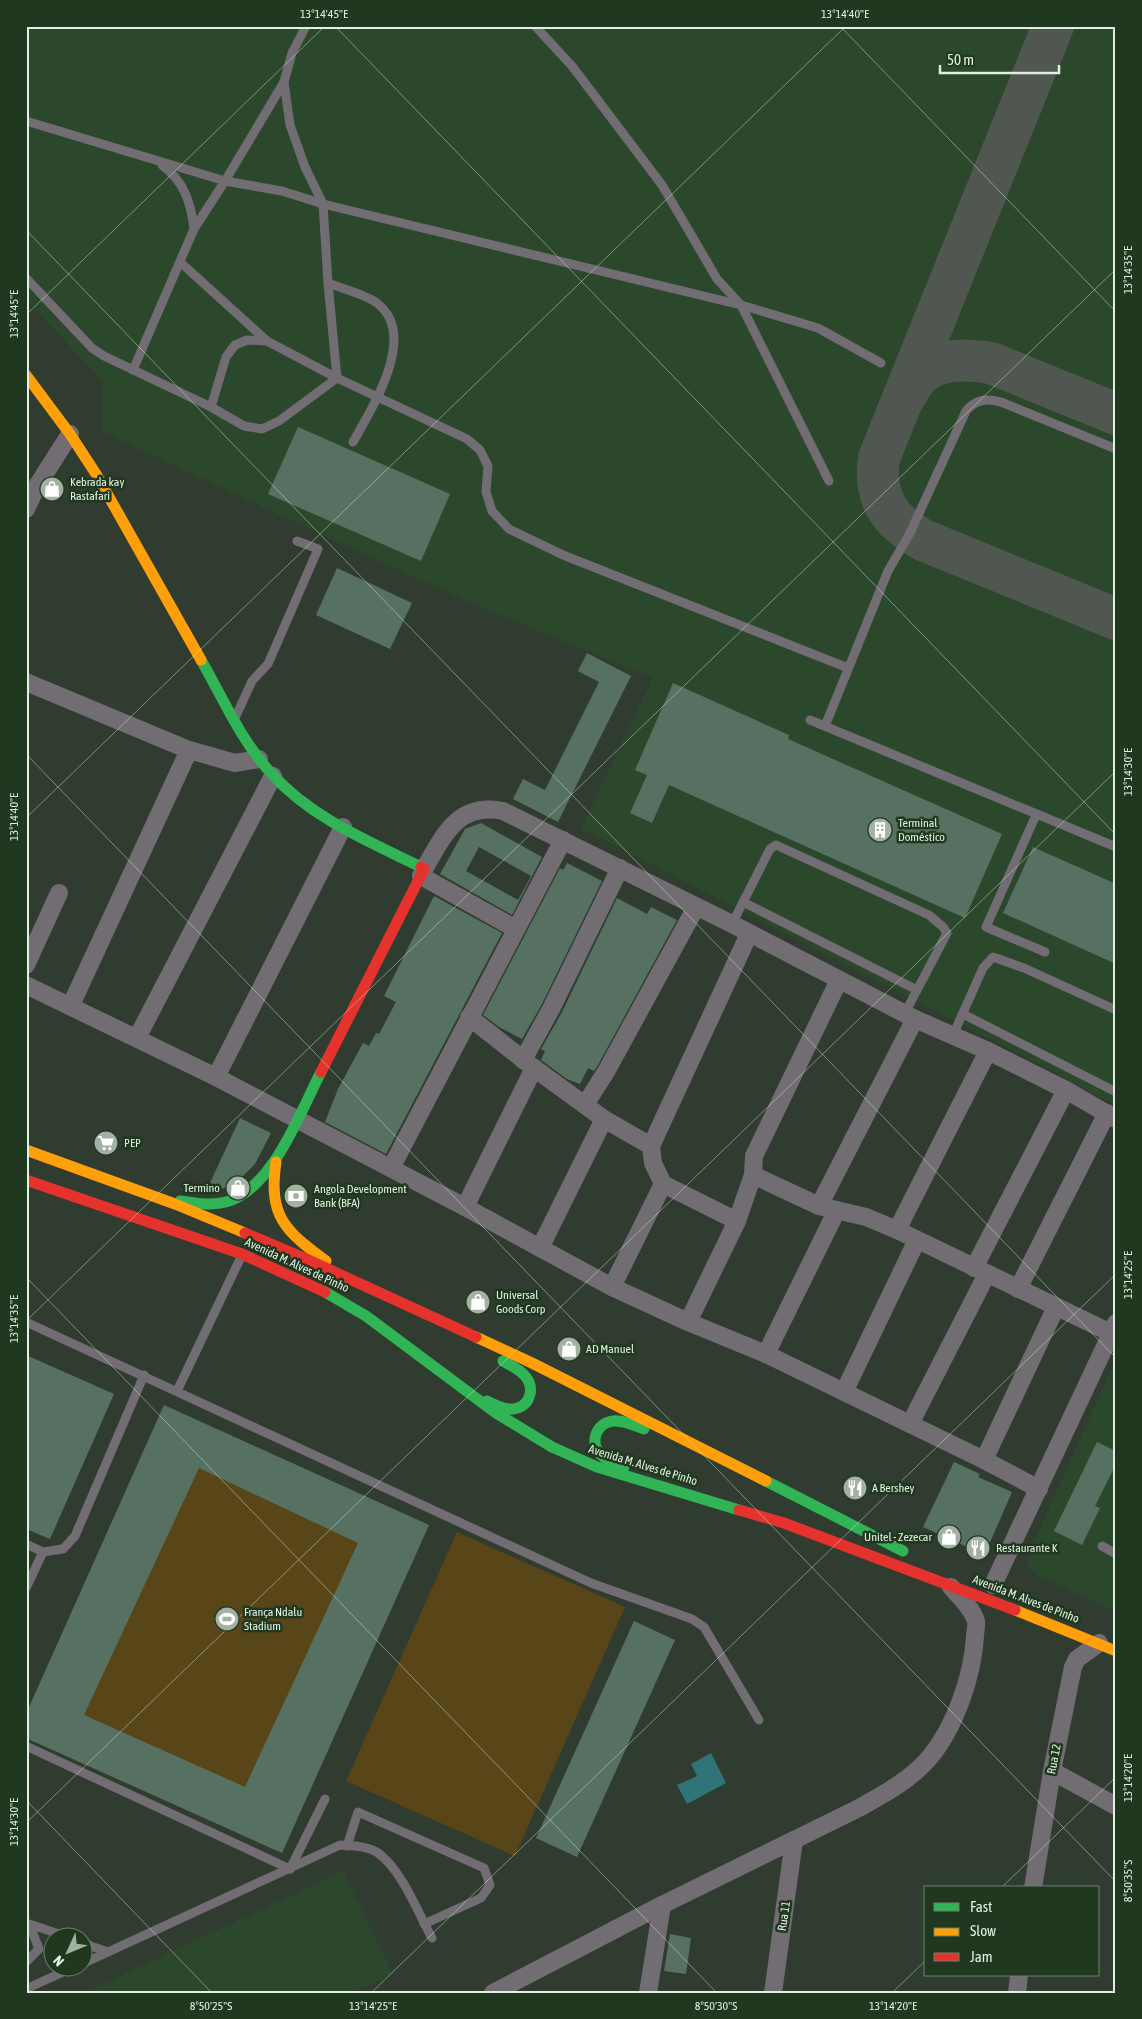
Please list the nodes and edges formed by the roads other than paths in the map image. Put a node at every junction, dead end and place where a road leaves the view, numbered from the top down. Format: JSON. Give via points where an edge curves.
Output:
{"nodes":[{"id":1,"x":306,"y":26,"type":"edge"},
{"id":2,"x":536,"y":26,"type":"edge"},
{"id":3,"x":284,"y":82,"type":"junction"},
{"id":4,"x":26,"y":121,"type":"edge"},
{"id":5,"x":157,"y":161,"type":"junction"},
{"id":6,"x":225,"y":181,"type":"junction"},
{"id":7,"x":323,"y":204,"type":"junction"},
{"id":8,"x":194,"y":229,"type":"junction"},
{"id":9,"x":180,"y":262,"type":"junction"},
{"id":10,"x":26,"y":278,"type":"edge"},
{"id":11,"x":328,"y":283,"type":"junction"},
{"id":12,"x":740,"y":305,"type":"junction"},
{"id":13,"x":267,"y":341,"type":"junction"},
{"id":14,"x":881,"y":363,"type":"dead end"},
{"id":15,"x":133,"y":370,"type":"junction"},
{"id":16,"x":26,"y":375,"type":"edge"},
{"id":17,"x":337,"y":378,"type":"junction"},
{"id":18,"x":377,"y":397,"type":"junction"},
{"id":19,"x":211,"y":407,"type":"junction"},
{"id":20,"x":70,"y":434,"type":"junction"},
{"id":21,"x":353,"y":442,"type":"dead end"},
{"id":22,"x":1116,"y":449,"type":"edge"},
{"id":23,"x":829,"y":481,"type":"dead end"},
{"id":24,"x":26,"y":509,"type":"edge"},
{"id":25,"x":298,"y":541,"type":"dead end"},
{"id":26,"x":848,"y":668,"type":"junction"},
{"id":27,"x":26,"y":682,"type":"edge"},
{"id":28,"x":234,"y":720,"type":"junction"},
{"id":29,"x":810,"y":720,"type":"dead end"},
{"id":30,"x":825,"y":726,"type":"junction"},
{"id":31,"x":189,"y":750,"type":"junction"},
{"id":32,"x":259,"y":759,"type":"junction"},
{"id":33,"x":273,"y":776,"type":"junction"},
{"id":34,"x":1036,"y":815,"type":"junction"},
{"id":35,"x":343,"y":828,"type":"junction"},
{"id":36,"x":563,"y":840,"type":"junction"},
{"id":37,"x":1116,"y":848,"type":"edge"},
{"id":38,"x":620,"y":868,"type":"junction"},
{"id":39,"x":422,"y":872,"type":"junction"},
{"id":40,"x":59,"y":893,"type":"dead end"},
{"id":41,"x":743,"y":902,"type":"junction"},
{"id":42,"x":696,"y":906,"type":"junction"},
{"id":43,"x":732,"y":924,"type":"junction"},
{"id":44,"x":516,"y":929,"type":"junction"},
{"id":45,"x":749,"y":934,"type":"junction"},
{"id":46,"x":1045,"y":952,"type":"dead end"},
{"id":47,"x":26,"y":965,"type":"edge"},
{"id":48,"x":839,"y":980,"type":"junction"},
{"id":49,"x":26,"y":985,"type":"edge"},
{"id":50,"x":917,"y":990,"type":"junction"},
{"id":51,"x":71,"y":1005,"type":"junction"},
{"id":52,"x":1116,"y":1010,"type":"edge"},
{"id":53,"x":963,"y":1014,"type":"junction"},
{"id":54,"x":910,"y":1016,"type":"junction"},
{"id":55,"x":469,"y":1017,"type":"junction"},
{"id":56,"x":952,"y":1036,"type":"junction"},
{"id":57,"x":137,"y":1038,"type":"junction"},
{"id":58,"x":988,"y":1051,"type":"junction"},
{"id":59,"x":528,"y":1064,"type":"junction"},
{"id":60,"x":216,"y":1077,"type":"junction"},
{"id":61,"x":1066,"y":1090,"type":"junction"},
{"id":62,"x":1116,"y":1092,"type":"edge"},
{"id":63,"x":585,"y":1105,"type":"junction"},
{"id":64,"x":1112,"y":1116,"type":"edge"},
{"id":65,"x":604,"y":1119,"type":"junction"},
{"id":66,"x":297,"y":1120,"type":"junction"},
{"id":67,"x":651,"y":1146,"type":"junction"},
{"id":68,"x":26,"y":1150,"type":"edge"},
{"id":69,"x":276,"y":1160,"type":"junction"},
{"id":70,"x":391,"y":1168,"type":"junction"},
{"id":71,"x":753,"y":1175,"type":"junction"},
{"id":72,"x":26,"y":1180,"type":"edge"},
{"id":73,"x":663,"y":1184,"type":"junction"},
{"id":74,"x":137,"y":1190,"type":"junction"},
{"id":75,"x":819,"y":1206,"type":"junction"},
{"id":76,"x":465,"y":1207,"type":"junction"},
{"id":77,"x":837,"y":1210,"type":"junction"},
{"id":78,"x":737,"y":1221,"type":"junction"},
{"id":79,"x":897,"y":1230,"type":"junction"},
{"id":80,"x":917,"y":1240,"type":"junction"},
{"id":81,"x":540,"y":1248,"type":"junction"},
{"id":82,"x":242,"y":1254,"type":"junction"},
{"id":83,"x":981,"y":1271,"type":"junction"},
{"id":84,"x":364,"y":1286,"type":"junction"},
{"id":85,"x":612,"y":1287,"type":"junction"},
{"id":86,"x":1018,"y":1289,"type":"junction"},
{"id":87,"x":1056,"y":1307,"type":"junction"},
{"id":88,"x":426,"y":1316,"type":"junction"},
{"id":89,"x":26,"y":1322,"type":"edge"},
{"id":90,"x":688,"y":1322,"type":"junction"},
{"id":91,"x":1113,"y":1328,"type":"edge"},
{"id":92,"x":412,"y":1349,"type":"junction"},
{"id":93,"x":766,"y":1354,"type":"junction"},
{"id":94,"x":144,"y":1376,"type":"junction"},
{"id":95,"x":177,"y":1391,"type":"junction"},
{"id":96,"x":844,"y":1392,"type":"junction"},
{"id":97,"x":910,"y":1424,"type":"junction"},
{"id":98,"x":984,"y":1460,"type":"junction"},
{"id":99,"x":731,"y":1465,"type":"junction"},
{"id":100,"x":1038,"y":1489,"type":"junction"},
{"id":101,"x":710,"y":1500,"type":"junction"},
{"id":102,"x":26,"y":1544,"type":"edge"},
{"id":103,"x":1102,"y":1546,"type":"dead end"},
{"id":104,"x":43,"y":1552,"type":"junction"},
{"id":105,"x":1116,"y":1554,"type":"edge"},
{"id":106,"x":917,"y":1558,"type":"dead end"},
{"id":107,"x":947,"y":1583,"type":"junction"},
{"id":108,"x":993,"y":1585,"type":"dead end"},
{"id":109,"x":26,"y":1588,"type":"edge"},
{"id":110,"x":1099,"y":1643,"type":"junction"},
{"id":111,"x":1116,"y":1651,"type":"edge"},
{"id":112,"x":759,"y":1720,"type":"dead end"},
{"id":113,"x":26,"y":1746,"type":"edge"},
{"id":114,"x":1052,"y":1771,"type":"junction"},
{"id":115,"x":324,"y":1799,"type":"dead end"},
{"id":116,"x":1116,"y":1806,"type":"edge"},
{"id":117,"x":794,"y":1840,"type":"junction"},
{"id":118,"x":347,"y":1846,"type":"junction"},
{"id":119,"x":290,"y":1869,"type":"junction"},
{"id":120,"x":1033,"y":1886,"type":"edge"},
{"id":121,"x":662,"y":1904,"type":"junction"},
{"id":122,"x":26,"y":1922,"type":"edge"},
{"id":123,"x":424,"y":1924,"type":"junction"},
{"id":124,"x":26,"y":1927,"type":"edge"},
{"id":125,"x":42,"y":1928,"type":"edge"},
{"id":126,"x":432,"y":1938,"type":"dead end"},
{"id":127,"x":92,"y":1946,"type":"edge"},
{"id":128,"x":108,"y":1952,"type":"junction"},
{"id":129,"x":92,"y":1959,"type":"edge"},
{"id":130,"x":26,"y":1962,"type":"edge"},
{"id":131,"x":54,"y":1976,"type":"edge"},
{"id":132,"x":1019,"y":1976,"type":"edge"},
{"id":133,"x":26,"y":1989,"type":"edge"},
{"id":134,"x":493,"y":1993,"type":"edge"},
{"id":135,"x":648,"y":1993,"type":"edge"},
{"id":136,"x":773,"y":1993,"type":"edge"},
{"id":137,"x":1017,"y":1993,"type":"edge"}],
"edges":[{"from":1,"to":3,"type":"lane","via":[[292,53]]},
{"from":2,"to":12,"type":"lane","via":[[572,66],[662,185],[717,278]]},
{"from":3,"to":6,"type":"lane"},
{"from":3,"to":7,"type":"lane","via":[[290,125]]},
{"from":4,"to":5,"type":"lane"},
{"from":5,"to":6,"type":"lane"},
{"from":5,"to":8,"type":"lane","via":[[175,174],[192,210]]},
{"from":6,"to":7,"type":"lane","via":[[282,191]]},
{"from":6,"to":8,"type":"lane"},
{"from":7,"to":11,"type":"lane"},
{"from":7,"to":12,"type":"lane"},
{"from":8,"to":9,"type":"lane"},
{"from":9,"to":13,"type":"lane"},
{"from":9,"to":15,"type":"lane"},
{"from":10,"to":15,"type":"lane","via":[[92,348]]},
{"from":11,"to":17,"type":"lane"},
{"from":11,"to":18,"type":"lane","via":[[376,302],[390,316],[395,339]]},
{"from":12,"to":14,"type":"lane","via":[[818,328]]},
{"from":12,"to":23,"type":"lane"},
{"from":13,"to":17,"type":"lane"},
{"from":13,"to":19,"type":"lane","via":[[247,340],[235,344],[226,357]]},
{"from":15,"to":19,"type":"lane"},
{"from":16,"to":20,"type":"main road"},
{"from":17,"to":18,"type":"lane"},
{"from":17,"to":19,"type":"lane","via":[[279,421],[262,429],[244,426]]},
{"from":18,"to":21,"type":"lane"},
{"from":18,"to":26,"type":"lane","via":[[467,439],[480,450],[488,466],[486,492],[492,511],[509,529],[563,555]]},
{"from":20,"to":24,"type":"street"},
{"from":20,"to":28,"type":"main road","via":[[96,474]]},
{"from":22,"to":26,"type":"lane","via":[[1001,402],[989,399],[972,404],[888,572]]},
{"from":25,"to":28,"type":"lane","via":[[318,549],[268,664],[252,681]]},
{"from":26,"to":30,"type":"lane"},
{"from":27,"to":31,"type":"street"},
{"from":28,"to":32,"type":"main road"},
{"from":29,"to":30,"type":"lane"},
{"from":30,"to":34,"type":"lane"},
{"from":31,"to":32,"type":"street","via":[[235,763]]},
{"from":31,"to":51,"type":"street"},
{"from":32,"to":33,"type":"main road"},
{"from":33,"to":35,"type":"main road","via":[[314,810]]},
{"from":33,"to":57,"type":"street"},
{"from":34,"to":37,"type":"lane"},
{"from":34,"to":46,"type":"lane","via":[[986,926]]},
{"from":35,"to":39,"type":"main road"},
{"from":35,"to":60,"type":"street"},
{"from":36,"to":38,"type":"street"},
{"from":36,"to":39,"type":"street","via":[[503,811],[480,810],[457,820],[445,833]]},
{"from":36,"to":44,"type":"street"},
{"from":38,"to":42,"type":"street"},
{"from":38,"to":59,"type":"street"},
{"from":39,"to":44,"type":"street"},
{"from":39,"to":66,"type":"main road"},
{"from":40,"to":47,"type":"street"},
{"from":41,"to":43,"type":"lane"},
{"from":41,"to":50,"type":"lane"},
{"from":41,"to":50,"type":"lane","via":[[770,848],[776,846],[929,915],[947,933]]},
{"from":42,"to":43,"type":"street"},
{"from":42,"to":63,"type":"street"},
{"from":43,"to":45,"type":"street"},
{"from":44,"to":55,"type":"street"},
{"from":45,"to":48,"type":"street"},
{"from":45,"to":67,"type":"street"},
{"from":48,"to":54,"type":"street"},
{"from":48,"to":71,"type":"street","via":[[754,1156]]},
{"from":49,"to":51,"type":"street"},
{"from":50,"to":54,"type":"lane"},
{"from":51,"to":57,"type":"street"},
{"from":52,"to":53,"type":"lane","via":[[996,957],[983,968]]},
{"from":53,"to":56,"type":"lane"},
{"from":53,"to":62,"type":"lane"},
{"from":54,"to":56,"type":"street"},
{"from":54,"to":75,"type":"street"},
{"from":55,"to":59,"type":"street"},
{"from":55,"to":70,"type":"street"},
{"from":56,"to":58,"type":"street"},
{"from":57,"to":60,"type":"street"},
{"from":58,"to":61,"type":"street"},
{"from":58,"to":79,"type":"street"},
{"from":59,"to":63,"type":"street"},
{"from":59,"to":76,"type":"street"},
{"from":60,"to":66,"type":"street"},
{"from":61,"to":64,"type":"street"},
{"from":61,"to":83,"type":"street"},
{"from":63,"to":65,"type":"street"},
{"from":64,"to":86,"type":"street"},
{"from":65,"to":67,"type":"street"},
{"from":65,"to":81,"type":"street"},
{"from":66,"to":69,"type":"main road"},
{"from":66,"to":70,"type":"street"},
{"from":67,"to":73,"type":"street","via":[[653,1162]]},
{"from":68,"to":74,"type":"main road","name":"Avenida M. Alves de Pinho"},
{"from":69,"to":74,"type":"main road","via":[[259,1183],[245,1195],[212,1205]]},
{"from":69,"to":84,"type":"main road","via":[[272,1181],[274,1202],[281,1220],[309,1249]]},
{"from":70,"to":76,"type":"street"},
{"from":71,"to":75,"type":"street"},
{"from":71,"to":78,"type":"street"},
{"from":72,"to":82,"type":"main road","name":"Avenida M. Alves de Pinho"},
{"from":73,"to":78,"type":"street"},
{"from":73,"to":85,"type":"street"},
{"from":74,"to":84,"type":"main road","name":"Avenida M. Alves de Pinho","via":[[248,1234]]},
{"from":75,"to":77,"type":"street"},
{"from":76,"to":81,"type":"street"},
{"from":77,"to":79,"type":"street","via":[[866,1217]]},
{"from":77,"to":93,"type":"street"},
{"from":78,"to":90,"type":"street"},
{"from":79,"to":80,"type":"street"},
{"from":80,"to":83,"type":"street"},
{"from":80,"to":96,"type":"street"},
{"from":81,"to":85,"type":"street"},
{"from":82,"to":92,"type":"main road","name":"Avenida M. Alves de Pinho","via":[[337,1298]]},
{"from":82,"to":95,"type":"lane"},
{"from":83,"to":86,"type":"street"},
{"from":83,"to":97,"type":"street"},
{"from":84,"to":88,"type":"main road","name":"Avenida M. Alves de Pinho"},
{"from":85,"to":90,"type":"street"},
{"from":86,"to":87,"type":"street"},
{"from":87,"to":91,"type":"street"},
{"from":87,"to":98,"type":"street"},
{"from":88,"to":92,"type":"main road","via":[[520,1371],[531,1388],[530,1397],[519,1408],[511,1410],[495,1406]]},
{"from":88,"to":99,"type":"main road","name":"Avenida M. Alves de Pinho","via":[[532,1364]]},
{"from":89,"to":94,"type":"lane"},
{"from":90,"to":93,"type":"street"},
{"from":91,"to":100,"type":"street"},
{"from":92,"to":101,"type":"main road","name":"Avenida M. Alves de Pinho","via":[[496,1413],[552,1447],[596,1466]]},
{"from":93,"to":96,"type":"street"},
{"from":94,"to":95,"type":"lane"},
{"from":94,"to":104,"type":"lane","via":[[75,1536],[64,1549]]},
{"from":95,"to":112,"type":"lane","via":[[591,1583],[692,1619],[704,1626]]},
{"from":96,"to":97,"type":"street"},
{"from":97,"to":98,"type":"street"},
{"from":98,"to":100,"type":"street"},
{"from":99,"to":101,"type":"main road","via":[[630,1424],[610,1422],[596,1432],[594,1442],[598,1453],[608,1460]]},
{"from":99,"to":106,"type":"main road","name":"Avenida M. Alves de Pinho"},
{"from":100,"to":108,"type":"street"},
{"from":101,"to":107,"type":"main road","name":"Avenida M. Alves de Pinho","via":[[784,1523]]},
{"from":102,"to":104,"type":"lane"},
{"from":103,"to":105,"type":"lane"},
{"from":104,"to":109,"type":"lane"},
{"from":107,"to":110,"type":"main road","name":"Avenida M. Alves de Pinho"},
{"from":107,"to":117,"type":"street","via":[[964,1600],[976,1622],[970,1671],[945,1735],[930,1757],[887,1793]]},
{"from":110,"to":111,"type":"main road","name":"Avenida M. Alves de Pinho"},
{"from":110,"to":114,"type":"street","name":"Rua 12","via":[[1077,1659],[1073,1667]]},
{"from":113,"to":119,"type":"lane"},
{"from":114,"to":116,"type":"street"},
{"from":114,"to":120,"type":"street","name":"Rua 12"},
{"from":115,"to":119,"type":"lane"},
{"from":117,"to":121,"type":"street"},
{"from":117,"to":136,"type":"street","name":"Rua 11"},
{"from":118,"to":119,"type":"lane","via":[[340,1846]]},
{"from":118,"to":123,"type":"lane","via":[[377,1852],[391,1865]]},
{"from":118,"to":123,"type":"lane","via":[[358,1812],[484,1868],[490,1885],[481,1898]]},
{"from":119,"to":128,"type":"lane"},
{"from":121,"to":134,"type":"street"},
{"from":121,"to":135,"type":"street"},
{"from":122,"to":125,"type":"lane"},
{"from":123,"to":126,"type":"lane"},
{"from":124,"to":130,"type":"lane","via":[[32,1931],[39,1949]]},
{"from":127,"to":128,"type":"lane"},
{"from":128,"to":129,"type":"lane"},
{"from":131,"to":133,"type":"lane"},
{"from":132,"to":137,"type":"street"}]}
